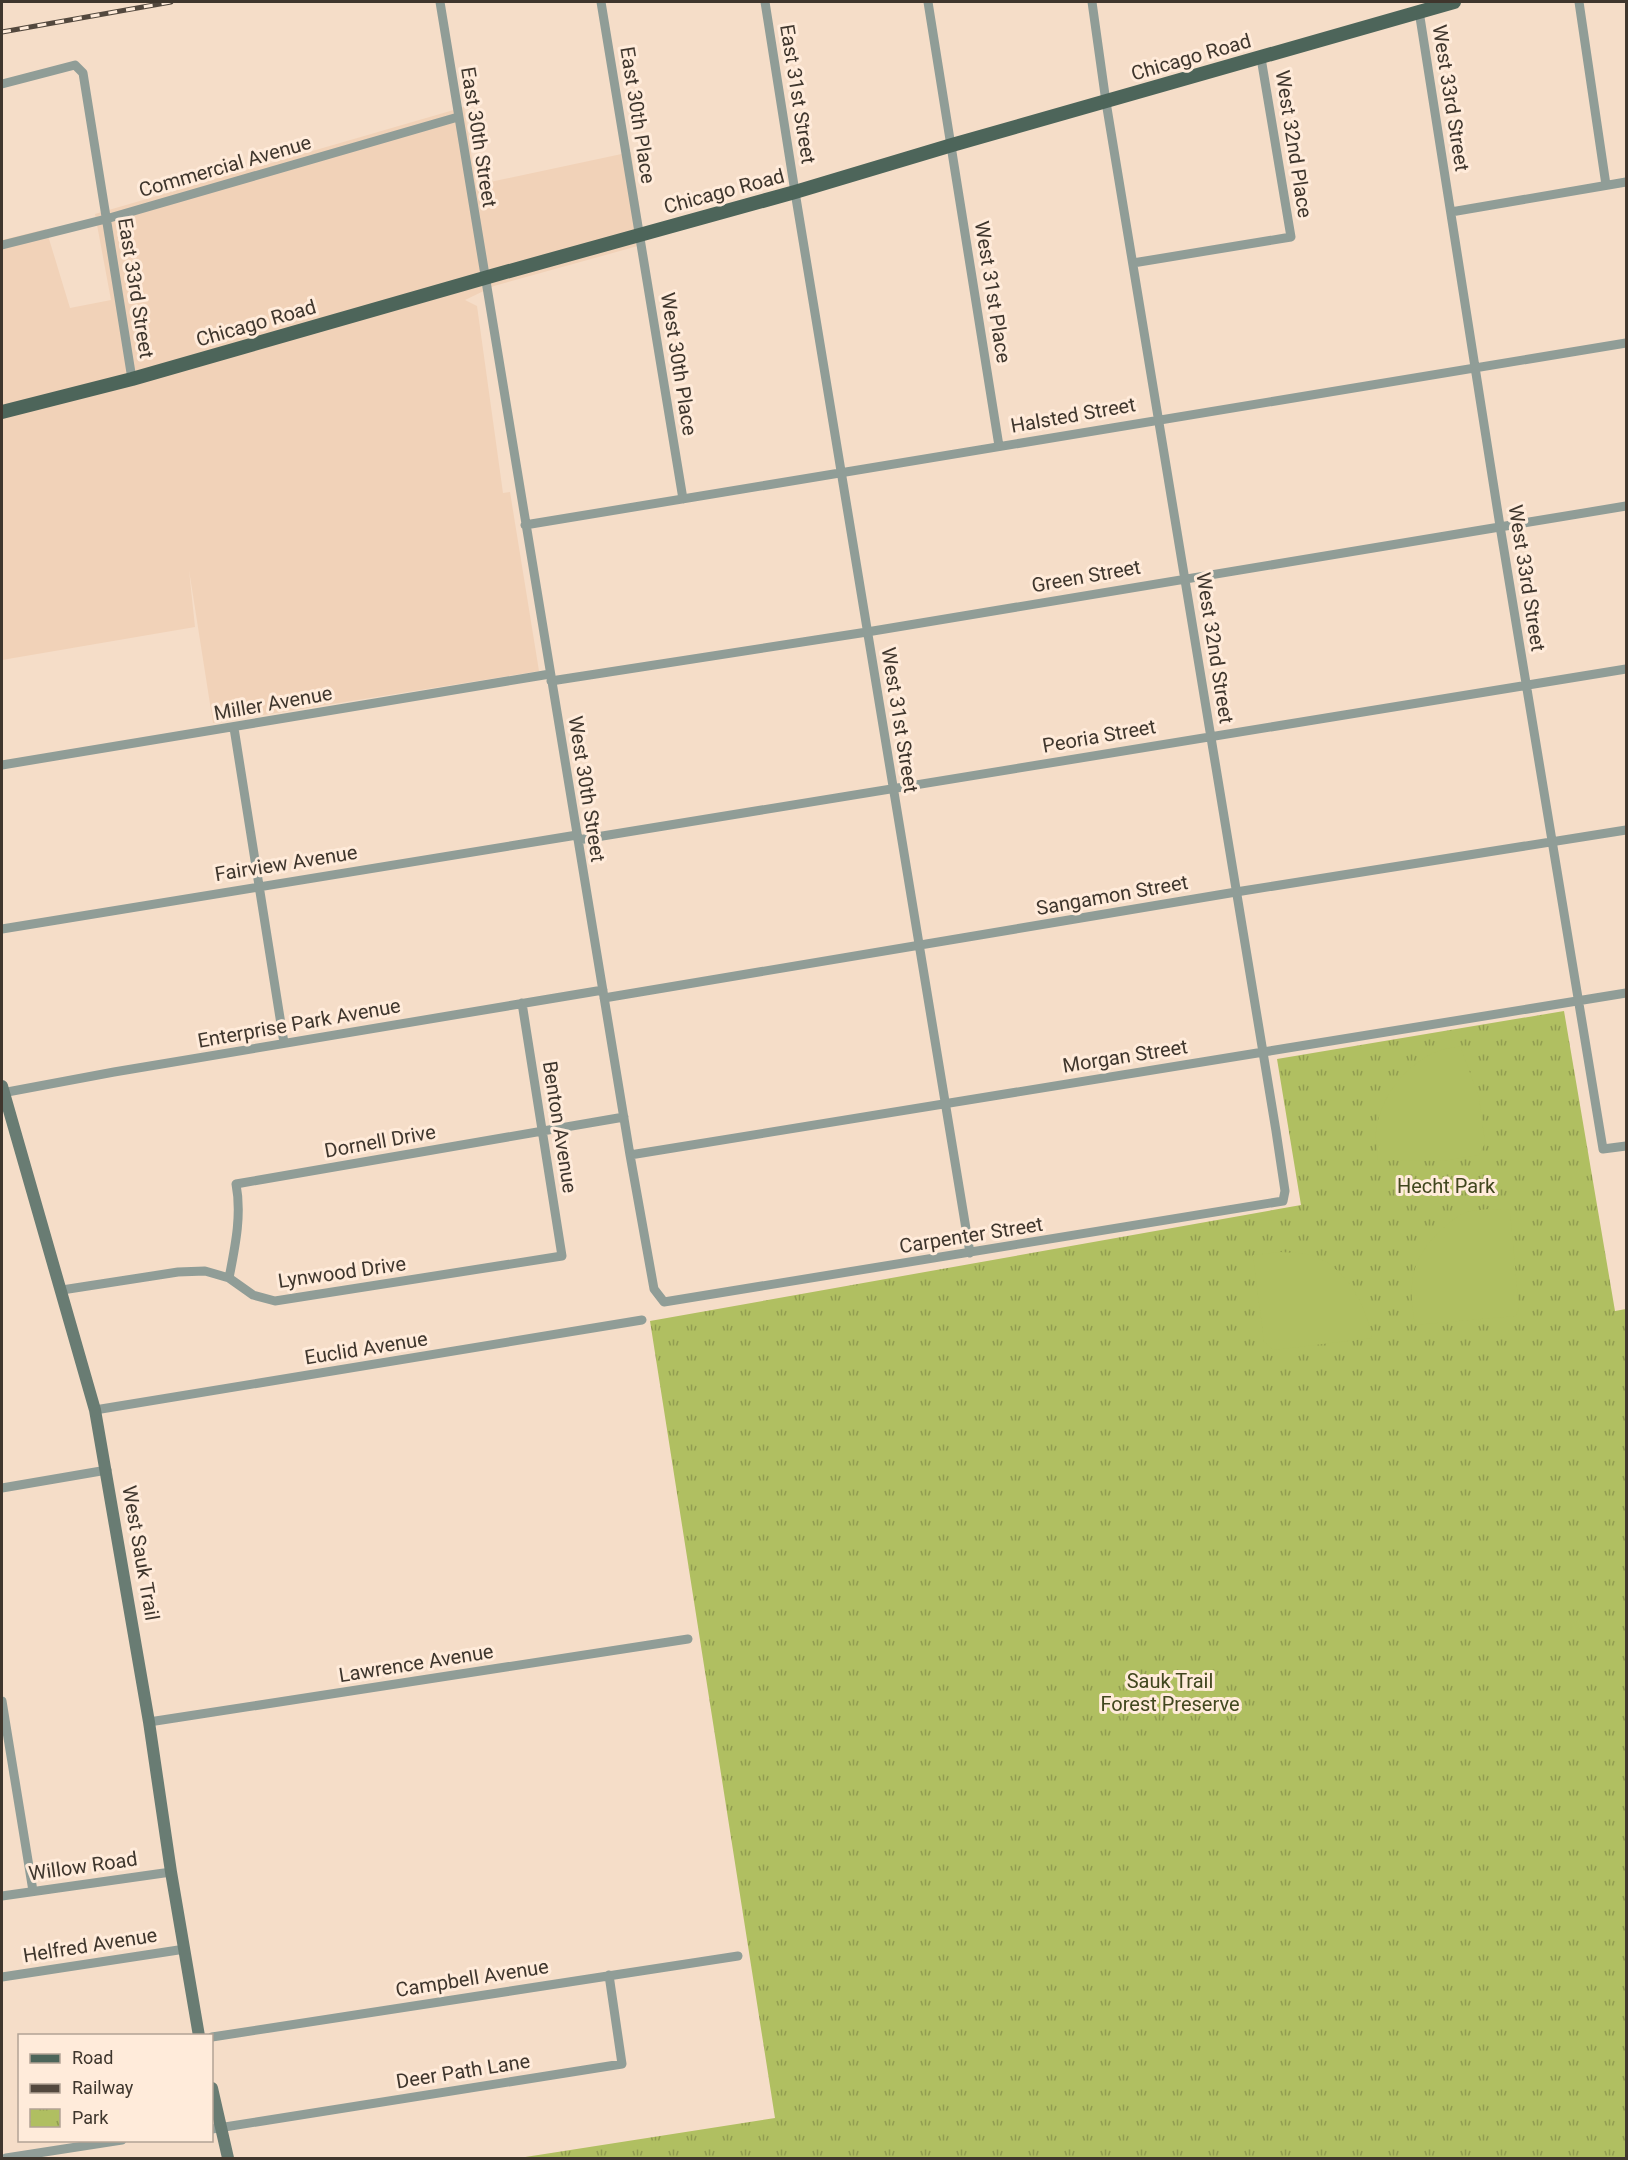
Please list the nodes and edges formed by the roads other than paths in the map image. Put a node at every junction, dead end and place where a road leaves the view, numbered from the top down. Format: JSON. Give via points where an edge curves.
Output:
{"nodes":[{"id":1,"x":440,"y":2,"type":"edge"},
{"id":2,"x":601,"y":2,"type":"edge"},
{"id":3,"x":765,"y":2,"type":"edge"},
{"id":4,"x":928,"y":2,"type":"edge"},
{"id":5,"x":1092,"y":2,"type":"edge"},
{"id":6,"x":1454,"y":2,"type":"edge"},
{"id":7,"x":1579,"y":2,"type":"edge"},
{"id":8,"x":1419,"y":12,"type":"junction"},
{"id":9,"x":1261,"y":58,"type":"junction"},
{"id":10,"x":2,"y":84,"type":"edge"},
{"id":11,"x":1106,"y":102,"type":"junction"},
{"id":12,"x":458,"y":117,"type":"junction"},
{"id":13,"x":952,"y":145,"type":"junction"},
{"id":14,"x":1626,"y":182,"type":"edge"},
{"id":15,"x":1606,"y":185,"type":"junction"},
{"id":16,"x":795,"y":192,"type":"junction"},
{"id":17,"x":1451,"y":212,"type":"junction"},
{"id":18,"x":106,"y":219,"type":"junction"},
{"id":19,"x":639,"y":234,"type":"junction"},
{"id":20,"x":2,"y":245,"type":"edge"},
{"id":21,"x":1133,"y":263,"type":"junction"},
{"id":22,"x":484,"y":278,"type":"junction"},
{"id":23,"x":1626,"y":343,"type":"edge"},
{"id":24,"x":1475,"y":367,"type":"junction"},
{"id":25,"x":132,"y":379,"type":"junction"},
{"id":26,"x":2,"y":412,"type":"edge"},
{"id":27,"x":1158,"y":418,"type":"junction"},
{"id":28,"x":999,"y":446,"type":"junction"},
{"id":29,"x":841,"y":473,"type":"junction"},
{"id":30,"x":682,"y":499,"type":"junction"},
{"id":31,"x":1626,"y":506,"type":"edge"},
{"id":32,"x":525,"y":525,"type":"junction"},
{"id":33,"x":1500,"y":526,"type":"junction"},
{"id":34,"x":1185,"y":578,"type":"junction"},
{"id":35,"x":867,"y":632,"type":"junction"},
{"id":36,"x":1626,"y":669,"type":"edge"},
{"id":37,"x":551,"y":678,"type":"junction"},
{"id":38,"x":1527,"y":685,"type":"junction"},
{"id":39,"x":234,"y":728,"type":"junction"},
{"id":40,"x":1211,"y":735,"type":"junction"},
{"id":41,"x":2,"y":765,"type":"edge"},
{"id":42,"x":893,"y":789,"type":"junction"},
{"id":43,"x":1626,"y":830,"type":"edge"},
{"id":44,"x":577,"y":837,"type":"junction"},
{"id":45,"x":1552,"y":842,"type":"junction"},
{"id":46,"x":259,"y":885,"type":"junction"},
{"id":47,"x":1236,"y":892,"type":"junction"},
{"id":48,"x":2,"y":929,"type":"edge"},
{"id":49,"x":920,"y":946,"type":"junction"},
{"id":50,"x":1626,"y":993,"type":"edge"},
{"id":51,"x":603,"y":994,"type":"junction"},
{"id":52,"x":1580,"y":1001,"type":"junction"},
{"id":53,"x":522,"y":1003,"type":"junction"},
{"id":54,"x":284,"y":1043,"type":"junction"},
{"id":55,"x":1263,"y":1052,"type":"junction"},
{"id":56,"x":2,"y":1091,"type":"edge"},
{"id":57,"x":945,"y":1104,"type":"junction"},
{"id":58,"x":624,"y":1117,"type":"junction"},
{"id":59,"x":543,"y":1131,"type":"junction"},
{"id":60,"x":1626,"y":1146,"type":"edge"},
{"id":61,"x":630,"y":1155,"type":"junction"},
{"id":62,"x":1283,"y":1201,"type":"joint"},
{"id":63,"x":970,"y":1254,"type":"junction"},
{"id":64,"x":562,"y":1256,"type":"joint"},
{"id":65,"x":229,"y":1278,"type":"junction"},
{"id":66,"x":62,"y":1290,"type":"junction"},
{"id":67,"x":664,"y":1302,"type":"joint"},
{"id":68,"x":642,"y":1320,"type":"dead end"},
{"id":69,"x":95,"y":1410,"type":"junction"},
{"id":70,"x":107,"y":1470,"type":"junction"},
{"id":71,"x":2,"y":1488,"type":"edge"},
{"id":72,"x":688,"y":1639,"type":"dead end"},
{"id":73,"x":2,"y":1701,"type":"edge"},
{"id":74,"x":149,"y":1722,"type":"junction"},
{"id":75,"x":171,"y":1872,"type":"junction"},
{"id":76,"x":33,"y":1892,"type":"junction"},
{"id":77,"x":2,"y":1896,"type":"edge"},
{"id":78,"x":185,"y":1949,"type":"junction"},
{"id":79,"x":738,"y":1956,"type":"dead end"},
{"id":80,"x":609,"y":1975,"type":"junction"},
{"id":81,"x":2,"y":1977,"type":"edge"},
{"id":82,"x":200,"y":2034,"type":"edge"},
{"id":83,"x":213,"y":2037,"type":"edge"},
{"id":84,"x":213,"y":2098,"type":"edge"},
{"id":85,"x":216,"y":2129,"type":"edge"},
{"id":86,"x":109,"y":2142,"type":"edge"},
{"id":87,"x":6,"y":2158,"type":"edge"},
{"id":88,"x":228,"y":2158,"type":"edge"}],
"edges":[{"from":1,"to":12,"type":"street","name":"East 30th Street"},
{"from":2,"to":19,"type":"street","name":"East 30th Place"},
{"from":3,"to":16,"type":"street","name":"East 31st Street"},
{"from":4,"to":13,"type":"street","name":"West 31st Place"},
{"from":5,"to":11,"type":"street","name":"West 32nd Street"},
{"from":6,"to":8,"type":"main road","name":"Chicago Road"},
{"from":7,"to":15,"type":"street"},
{"from":8,"to":9,"type":"main road","name":"Chicago Road"},
{"from":8,"to":17,"type":"street","name":"West 33rd Street"},
{"from":9,"to":11,"type":"main road","name":"Chicago Road"},
{"from":9,"to":21,"type":"street","name":"West 32nd Place","via":[[1291,237]]},
{"from":10,"to":18,"type":"street","name":"East 33rd Street","via":[[75,65],[83,73]]},
{"from":11,"to":13,"type":"main road","name":"Chicago Road"},
{"from":11,"to":21,"type":"street","name":"West 32nd Street"},
{"from":12,"to":18,"type":"street","name":"Commercial Avenue"},
{"from":12,"to":22,"type":"street","name":"East 30th Street"},
{"from":13,"to":16,"type":"main road","name":"Chicago Road"},
{"from":13,"to":28,"type":"street","name":"West 31st Place"},
{"from":14,"to":15,"type":"street"},
{"from":15,"to":17,"type":"street"},
{"from":16,"to":19,"type":"main road","name":"Chicago Road"},
{"from":16,"to":29,"type":"street","name":"West 31st Street"},
{"from":17,"to":24,"type":"street","name":"West 33rd Street"},
{"from":18,"to":20,"type":"street","name":"Commercial Avenue"},
{"from":18,"to":25,"type":"street","name":"East 33rd Street"},
{"from":19,"to":22,"type":"main road","name":"Chicago Road"},
{"from":19,"to":30,"type":"street","name":"West 30th Place"},
{"from":21,"to":27,"type":"street","name":"West 32nd Street"},
{"from":22,"to":25,"type":"main road","name":"Chicago Road"},
{"from":22,"to":32,"type":"street","name":"West 30th Street"},
{"from":23,"to":24,"type":"street","name":"Halsted Street"},
{"from":24,"to":27,"type":"street","name":"Halsted Street"},
{"from":24,"to":33,"type":"street","name":"West 33rd Street"},
{"from":25,"to":26,"type":"main road","name":"Chicago Road"},
{"from":27,"to":28,"type":"street","name":"Halsted Street"},
{"from":27,"to":34,"type":"street","name":"West 32nd Street"},
{"from":28,"to":29,"type":"street","name":"Halsted Street"},
{"from":29,"to":30,"type":"street","name":"Halsted Street"},
{"from":29,"to":35,"type":"street","name":"West 31st Street"},
{"from":30,"to":32,"type":"street","name":"Halsted Street"},
{"from":31,"to":33,"type":"street","name":"Green Street"},
{"from":32,"to":37,"type":"street","name":"West 30th Street"},
{"from":33,"to":34,"type":"street","name":"Green Street"},
{"from":33,"to":38,"type":"street","name":"West 33rd Street"},
{"from":34,"to":35,"type":"street","name":"Green Street"},
{"from":34,"to":40,"type":"street","name":"West 32nd Street"},
{"from":35,"to":37,"type":"street","name":"Green Street"},
{"from":35,"to":42,"type":"street","name":"West 31st Street"},
{"from":36,"to":38,"type":"street","name":"Peoria Street"},
{"from":37,"to":39,"type":"street","name":"Miller Avenue"},
{"from":37,"to":44,"type":"street","name":"West 30th Street"},
{"from":38,"to":40,"type":"street","name":"Peoria Street"},
{"from":38,"to":45,"type":"street","name":"West 33rd Street"},
{"from":39,"to":41,"type":"street","name":"Miller Avenue"},
{"from":39,"to":46,"type":"street"},
{"from":40,"to":42,"type":"street","name":"Peoria Street"},
{"from":40,"to":47,"type":"street","name":"West 32nd Street"},
{"from":42,"to":44,"type":"street","name":"Peoria Street"},
{"from":42,"to":49,"type":"street","name":"West 31st Street"},
{"from":43,"to":45,"type":"street","name":"Sangamon Street"},
{"from":44,"to":46,"type":"street","name":"Fairview Avenue"},
{"from":44,"to":51,"type":"street","name":"West 30th Street"},
{"from":45,"to":47,"type":"street","name":"Sangamon Street"},
{"from":45,"to":52,"type":"street","name":"West 33rd Street"},
{"from":46,"to":48,"type":"street","name":"Fairview Avenue"},
{"from":46,"to":54,"type":"street"},
{"from":47,"to":49,"type":"street","name":"Sangamon Street"},
{"from":47,"to":55,"type":"street","name":"West 32nd Street"},
{"from":49,"to":51,"type":"street","name":"Sangamon Street"},
{"from":49,"to":57,"type":"street","name":"West 31st Street"},
{"from":50,"to":52,"type":"street","name":"Morgan Street"},
{"from":51,"to":53,"type":"street","name":"Enterprise Park Avenue"},
{"from":51,"to":58,"type":"street","name":"West 30th Street"},
{"from":52,"to":55,"type":"street","name":"Morgan Street"},
{"from":52,"to":60,"type":"street","name":"West 33rd Street","via":[[1603,1149]]},
{"from":53,"to":54,"type":"street","name":"Enterprise Park Avenue"},
{"from":53,"to":59,"type":"street","name":"Benton Avenue"},
{"from":54,"to":56,"type":"street","name":"Enterprise Park Avenue"},
{"from":55,"to":57,"type":"street","name":"Morgan Street"},
{"from":55,"to":62,"type":"street","name":"West 32nd Street","via":[[1285,1191]]},
{"from":56,"to":66,"type":"main road","name":"West Sauk Trail"},
{"from":57,"to":61,"type":"street","name":"Morgan Street"},
{"from":57,"to":63,"type":"street","name":"West 31st Street"},
{"from":58,"to":59,"type":"street","name":"Dornell Drive"},
{"from":58,"to":61,"type":"street","name":"West 30th Street"},
{"from":59,"to":64,"type":"street","name":"Benton Avenue"},
{"from":59,"to":65,"type":"street","name":"Dornell Drive","via":[[236,1184],[240,1203]]},
{"from":61,"to":67,"type":"street","name":"West 30th Street","via":[[654,1289]]},
{"from":62,"to":63,"type":"street","name":"Carpenter Street"},
{"from":63,"to":67,"type":"street","name":"Carpenter Street"},
{"from":64,"to":65,"type":"street","name":"Lynwood Drive","via":[[275,1302],[253,1294]]},
{"from":65,"to":66,"type":"street","name":"Lynwood Drive","via":[[205,1271],[178,1272]]},
{"from":66,"to":69,"type":"main road","name":"West Sauk Trail"},
{"from":68,"to":69,"type":"street","name":"Euclid Avenue"},
{"from":69,"to":70,"type":"main road","name":"West Sauk Trail"},
{"from":70,"to":71,"type":"street"},
{"from":70,"to":74,"type":"main road","name":"West Sauk Trail"},
{"from":72,"to":74,"type":"street","name":"Lawrence Avenue"},
{"from":73,"to":76,"type":"street"},
{"from":74,"to":75,"type":"main road","name":"West Sauk Trail"},
{"from":75,"to":76,"type":"street","name":"Willow Road"},
{"from":75,"to":78,"type":"main road","name":"West Sauk Trail"},
{"from":76,"to":77,"type":"street","name":"Willow Road"},
{"from":78,"to":81,"type":"street","name":"Helfred Avenue"},
{"from":78,"to":82,"type":"main road","name":"West Sauk Trail"},
{"from":79,"to":80,"type":"street","name":"Campbell Avenue"},
{"from":80,"to":83,"type":"street","name":"Campbell Avenue"},
{"from":80,"to":85,"type":"street","name":"Deer Path Lane","via":[[622,2064]]},
{"from":84,"to":85,"type":"main road"},
{"from":85,"to":88,"type":"main road"},
{"from":86,"to":87,"type":"street"}]}
